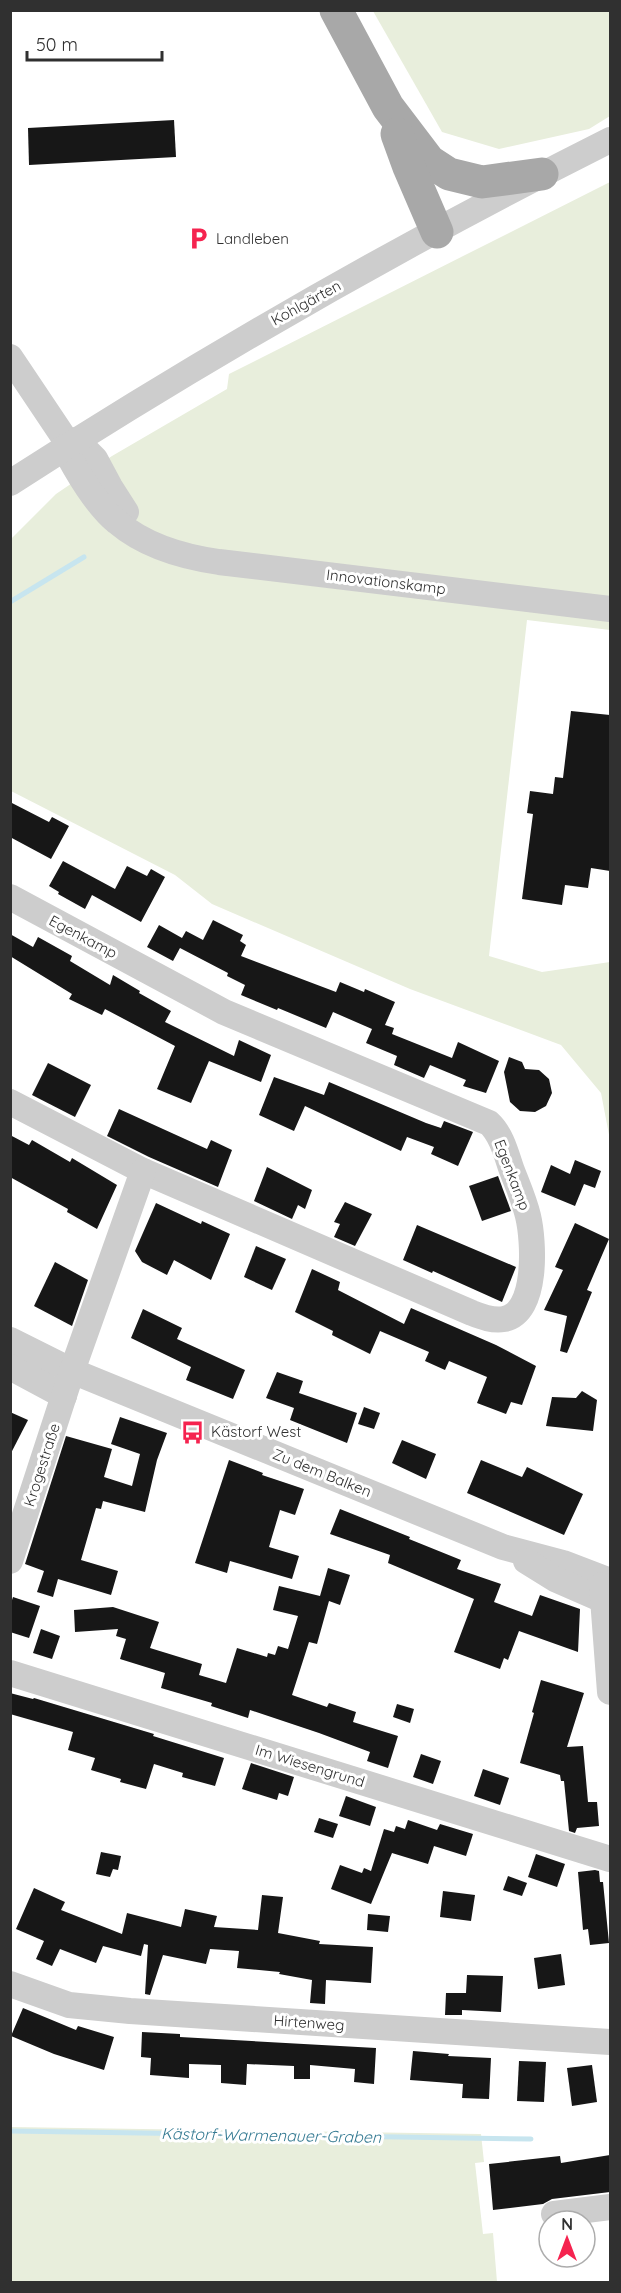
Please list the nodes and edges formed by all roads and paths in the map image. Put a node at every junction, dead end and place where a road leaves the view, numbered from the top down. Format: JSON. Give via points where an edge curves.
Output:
{"nodes":[{"id":1,"x":336,"y":10,"type":"edge"},
{"id":2,"x":388,"y":107,"type":"junction"},
{"id":3,"x":610,"y":140,"type":"edge"},
{"id":4,"x":429,"y":161,"type":"junction"},
{"id":5,"x":542,"y":174,"type":"junction"},
{"id":6,"x":442,"y":229,"type":"junction"},
{"id":7,"x":10,"y":357,"type":"edge"},
{"id":8,"x":70,"y":444,"type":"junction"},
{"id":9,"x":10,"y":483,"type":"edge"},
{"id":10,"x":610,"y":609,"type":"edge"},
{"id":11,"x":10,"y":897,"type":"edge"},
{"id":12,"x":10,"y":1102,"type":"edge"},
{"id":13,"x":143,"y":1171,"type":"junction"},
{"id":14,"x":10,"y":1340,"type":"edge"},
{"id":15,"x":10,"y":1367,"type":"edge"},
{"id":16,"x":72,"y":1371,"type":"junction"},
{"id":17,"x":64,"y":1396,"type":"junction"},
{"id":18,"x":11,"y":1559,"type":"edge"},
{"id":19,"x":606,"y":1591,"type":"edge"},
{"id":20,"x":10,"y":1673,"type":"edge"},
{"id":21,"x":610,"y":1692,"type":"edge"},
{"id":22,"x":610,"y":1859,"type":"edge"},
{"id":23,"x":10,"y":1983,"type":"edge"},
{"id":24,"x":610,"y":2042,"type":"edge"},
{"id":25,"x":610,"y":2207,"type":"edge"},
{"id":26,"x":594,"y":2209,"type":"edge"}],
"edges":[{"from":1,"to":2,"type":"main road"},
{"from":2,"to":4,"type":"main road"},
{"from":2,"to":6,"type":"main road","via":[[409,167]]},
{"from":3,"to":5,"type":"street","name":"Kohlgärten"},
{"from":4,"to":5,"type":"main road","via":[[449,174],[482,182]]},
{"from":4,"to":6,"type":"main road","via":[[448,197]]},
{"from":5,"to":6,"type":"street","name":"Kohlgärten"},
{"from":6,"to":8,"type":"street","name":"Kohlgärten","via":[[276,320]]},
{"from":7,"to":8,"type":"street","name":"Innovationskamp"},
{"from":8,"to":9,"type":"street","name":"Kohlgärten"},
{"from":8,"to":10,"type":"street","name":"Innovationskamp","via":[[76,471],[112,518],[163,548],[197,559]]},
{"from":11,"to":13,"type":"street","name":"Egenkamp","via":[[224,1012],[489,1123],[500,1139],[529,1218],[531,1270],[526,1300],[511,1317],[485,1318]]},
{"from":12,"to":13,"type":"street","name":"Egenkamp"},
{"from":13,"to":16,"type":"street"},
{"from":14,"to":16,"type":"street","name":"Zu dem Balken"},
{"from":15,"to":17,"type":"street"},
{"from":16,"to":17,"type":"street","name":"Krogestraße"},
{"from":16,"to":19,"type":"street","name":"Zu dem Balken","via":[[503,1546],[555,1580]]},
{"from":17,"to":18,"type":"street","name":"Krogestraße"},
{"from":19,"to":21,"type":"street"},
{"from":20,"to":22,"type":"street","name":"Im Wiesengrund"},
{"from":23,"to":24,"type":"street","name":"Hirtenweg","via":[[69,2004],[130,2012]]},
{"from":25,"to":26,"type":"street"}]}
